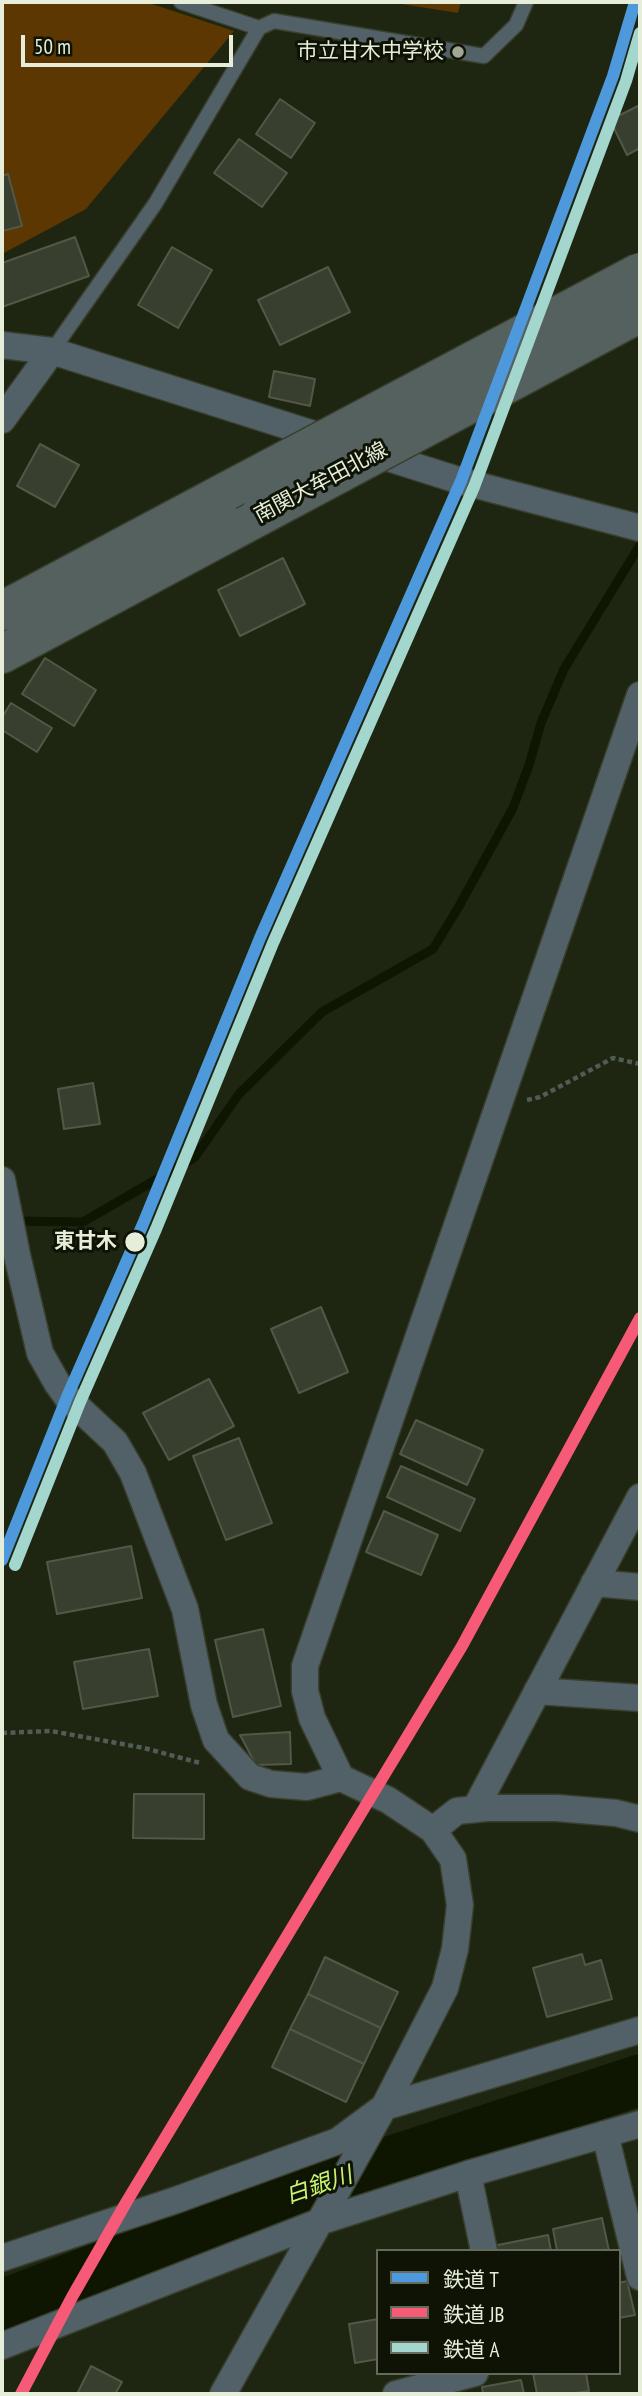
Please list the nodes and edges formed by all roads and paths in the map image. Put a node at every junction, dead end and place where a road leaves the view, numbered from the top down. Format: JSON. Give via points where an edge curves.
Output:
{"nodes":[{"id":1,"x":181,"y":2,"type":"edge"},
{"id":2,"x":526,"y":2,"type":"edge"},
{"id":3,"x":259,"y":28,"type":"junction"},
{"id":4,"x":640,"y":272,"type":"edge"},
{"id":5,"x":640,"y":313,"type":"edge"},
{"id":6,"x":2,"y":345,"type":"edge"},
{"id":7,"x":52,"y":351,"type":"junction"},
{"id":8,"x":2,"y":420,"type":"edge"},
{"id":9,"x":640,"y":528,"type":"edge"},
{"id":10,"x":2,"y":611,"type":"edge"},
{"id":11,"x":2,"y":654,"type":"edge"},
{"id":12,"x":640,"y":695,"type":"edge"},
{"id":13,"x":640,"y":1064,"type":"edge"},
{"id":14,"x":499,"y":1106,"type":"junction"},
{"id":15,"x":2,"y":1180,"type":"edge"},
{"id":16,"x":9,"y":1260,"type":"edge"},
{"id":17,"x":640,"y":1497,"type":"edge"},
{"id":18,"x":594,"y":1583,"type":"junction"},
{"id":19,"x":640,"y":1587,"type":"edge"},
{"id":20,"x":537,"y":1691,"type":"junction"},
{"id":21,"x":640,"y":1698,"type":"edge"},
{"id":22,"x":2,"y":1732,"type":"edge"},
{"id":23,"x":234,"y":1762,"type":"junction"},
{"id":24,"x":341,"y":1778,"type":"junction"},
{"id":25,"x":475,"y":1810,"type":"junction"},
{"id":26,"x":640,"y":1819,"type":"edge"},
{"id":27,"x":433,"y":1829,"type":"junction"},
{"id":28,"x":640,"y":2030,"type":"edge"},
{"id":29,"x":378,"y":2118,"type":"junction"},
{"id":30,"x":640,"y":2124,"type":"edge"},
{"id":31,"x":605,"y":2134,"type":"junction"},
{"id":32,"x":468,"y":2174,"type":"junction"},
{"id":33,"x":326,"y":2213,"type":"junction"},
{"id":34,"x":484,"y":2249,"type":"edge"},
{"id":35,"x":2,"y":2258,"type":"edge"},
{"id":36,"x":640,"y":2277,"type":"edge"},
{"id":37,"x":2,"y":2346,"type":"edge"},
{"id":38,"x":467,"y":2375,"type":"edge"},
{"id":39,"x":223,"y":2394,"type":"edge"},
{"id":40,"x":396,"y":2394,"type":"edge"}],
"edges":[{"from":1,"to":3,"type":"lane"},
{"from":2,"to":3,"type":"lane","via":[[516,24],[484,56],[274,21]]},
{"from":3,"to":7,"type":"lane","via":[[155,204]]},
{"from":4,"to":10,"type":"main road","name":"南関大牟田北線","bridge":true},
{"from":5,"to":11,"type":"main road","name":"南関大牟田北線","bridge":true},
{"from":6,"to":7,"type":"street"},
{"from":7,"to":8,"type":"street"},
{"from":7,"to":9,"type":"street","via":[[461,481]]},
{"from":12,"to":14,"type":"street"},
{"from":13,"to":14,"type":"path","via":[[613,1058],[540,1097]]},
{"from":14,"to":24,"type":"street","via":[[305,1666],[312,1718]]},
{"from":15,"to":16,"type":"street"},
{"from":16,"to":23,"type":"street","via":[[40,1353],[57,1383],[115,1442],[133,1473],[186,1609],[204,1705],[216,1740]]},
{"from":17,"to":18,"type":"street"},
{"from":18,"to":19,"type":"street"},
{"from":18,"to":20,"type":"street"},
{"from":20,"to":21,"type":"street"},
{"from":20,"to":25,"type":"street"},
{"from":22,"to":23,"type":"path","via":[[51,1731],[145,1748],[197,1763]]},
{"from":23,"to":24,"type":"street","via":[[250,1777],[271,1784],[307,1787]]},
{"from":24,"to":27,"type":"street","via":[[388,1800]]},
{"from":25,"to":26,"type":"street","via":[[557,1808]]},
{"from":25,"to":27,"type":"street","via":[[457,1811]]},
{"from":27,"to":29,"type":"street","via":[[453,1858],[460,1905],[454,1949],[445,1988]]},
{"from":28,"to":29,"type":"street"},
{"from":29,"to":33,"type":"street"},
{"from":29,"to":35,"type":"street","via":[[338,2141]]},
{"from":30,"to":31,"type":"street"},
{"from":31,"to":32,"type":"street"},
{"from":31,"to":36,"type":"street"},
{"from":32,"to":33,"type":"street"},
{"from":32,"to":34,"type":"street"},
{"from":33,"to":37,"type":"street"},
{"from":33,"to":39,"type":"street"},
{"from":38,"to":40,"type":"street"}]}
